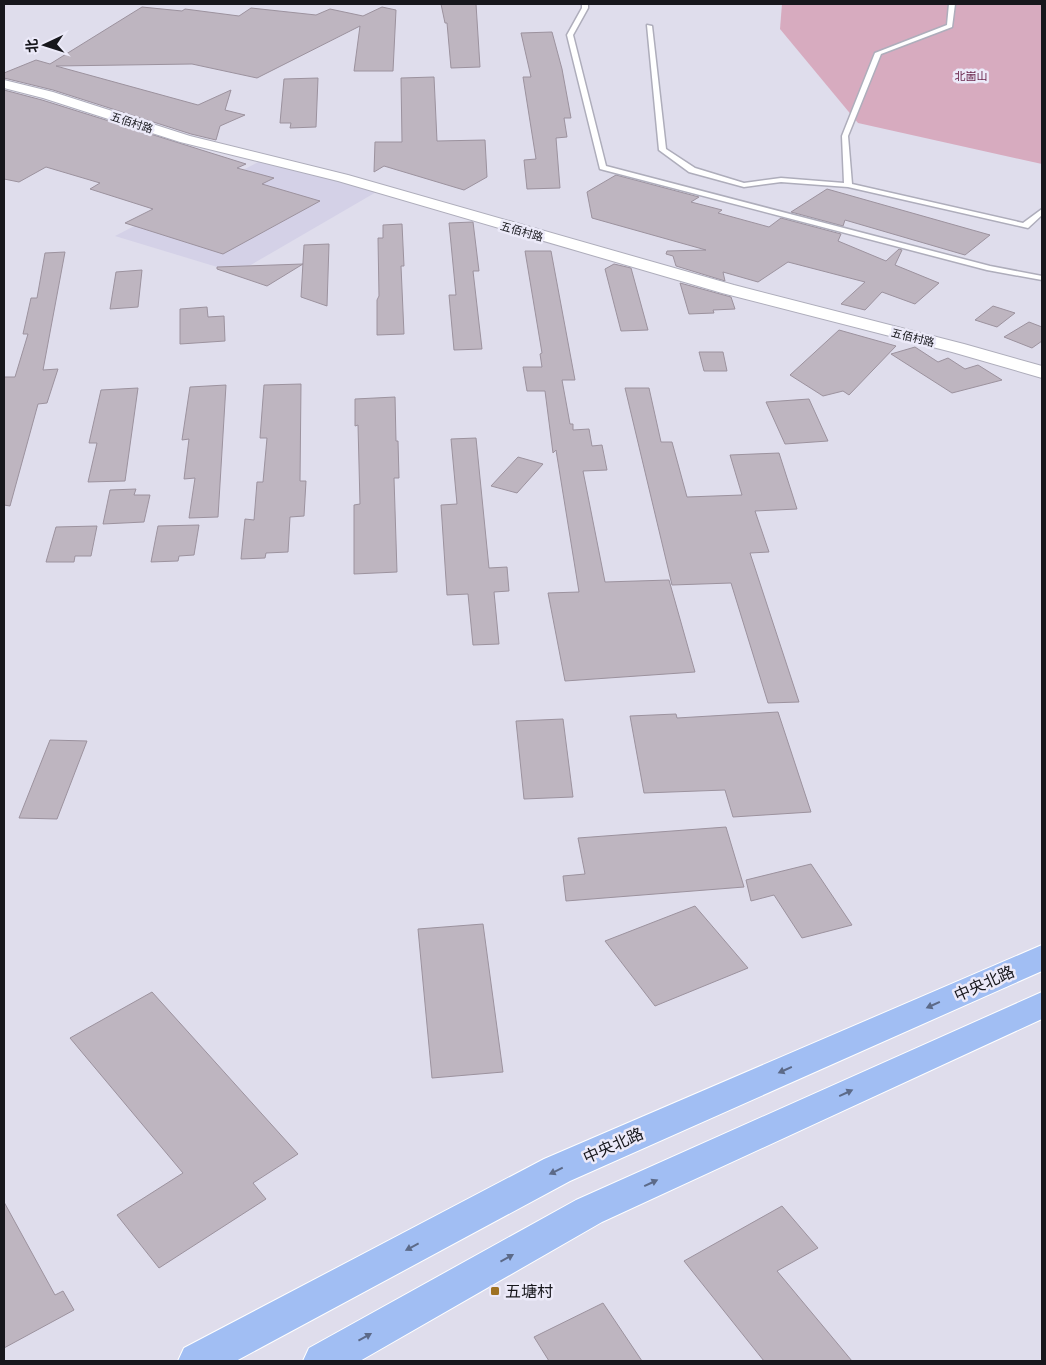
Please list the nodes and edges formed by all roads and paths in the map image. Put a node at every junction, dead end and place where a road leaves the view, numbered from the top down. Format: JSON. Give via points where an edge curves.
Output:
{"nodes":[{"id":1,"x":585,"y":4,"type":"edge"},
{"id":2,"x":952,"y":4,"type":"edge"},
{"id":3,"x":649,"y":26,"type":"dead end"},
{"id":4,"x":4,"y":84,"type":"edge"},
{"id":5,"x":848,"y":185,"type":"junction"},
{"id":6,"x":1042,"y":211,"type":"edge"},
{"id":7,"x":1042,"y":278,"type":"edge"},
{"id":8,"x":1042,"y":372,"type":"edge"},
{"id":9,"x":1042,"y":958,"type":"edge"},
{"id":10,"x":1042,"y":1005,"type":"edge"},
{"id":11,"x":198,"y":1361,"type":"edge"},
{"id":12,"x":322,"y":1361,"type":"edge"}],
"edges":[{"from":1,"to":7,"type":"lane","via":[[570,35],[603,167],[990,268]]},
{"from":2,"to":5,"type":"lane","via":[[950,26],[878,53],[845,136]]},
{"from":3,"to":5,"type":"lane","via":[[664,150],[692,170],[744,185],[781,180]]},
{"from":4,"to":8,"type":"street","name":"五佰村路","via":[[185,139],[342,178],[719,287]]},
{"from":5,"to":6,"type":"lane","via":[[1025,226]]},
{"from":9,"to":11,"type":"main road","name":"中央北路","one_way":true,"via":[[557,1170]]},
{"from":12,"to":10,"type":"main road","one_way":true,"via":[[589,1211]]}]}
